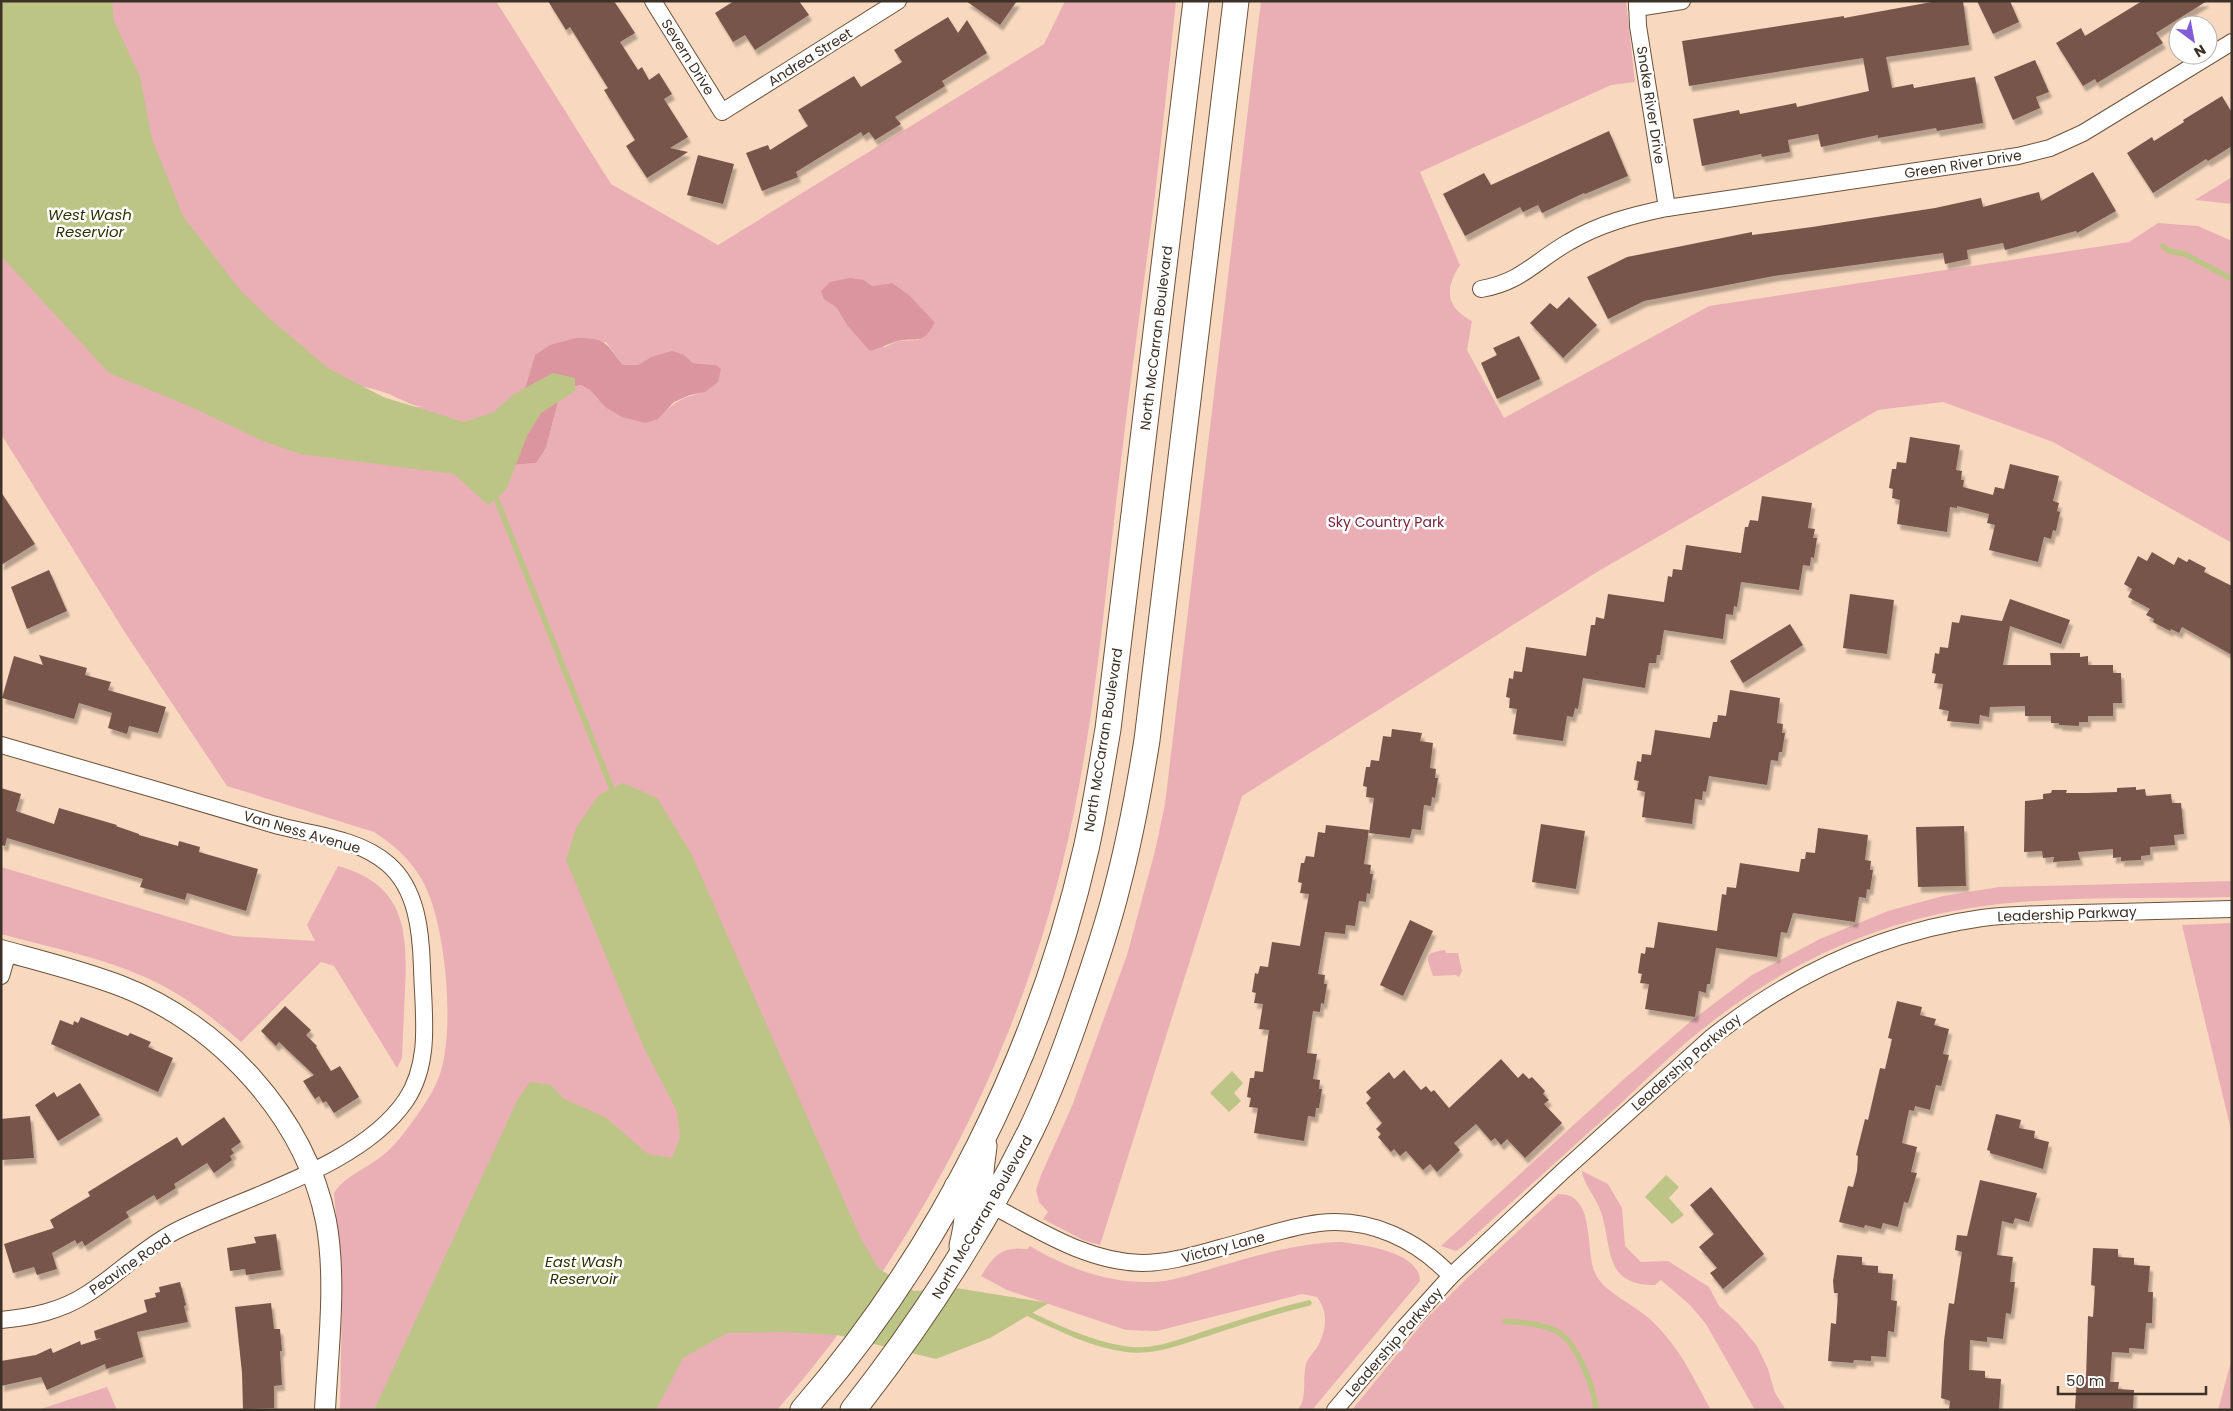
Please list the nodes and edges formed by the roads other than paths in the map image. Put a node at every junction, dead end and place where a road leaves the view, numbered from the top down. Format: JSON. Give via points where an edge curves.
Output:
{"nodes":[{"id":1,"x":653,"y":1,"type":"edge"},
{"id":2,"x":898,"y":1,"type":"edge"},
{"id":3,"x":1196,"y":1,"type":"edge"},
{"id":4,"x":1236,"y":1,"type":"edge"},
{"id":5,"x":1682,"y":1,"type":"edge"},
{"id":6,"x":1637,"y":5,"type":"edge"},
{"id":7,"x":2232,"y":42,"type":"edge"},
{"id":8,"x":722,"y":112,"type":"joint"},
{"id":9,"x":1667,"y":208,"type":"junction"},
{"id":10,"x":1481,"y":289,"type":"dead end"},
{"id":11,"x":1,"y":745,"type":"edge"},
{"id":12,"x":2232,"y":909,"type":"edge"},
{"id":13,"x":4,"y":951,"type":"edge"},
{"id":14,"x":1,"y":976,"type":"edge"},
{"id":15,"x":986,"y":1132,"type":"junction"},
{"id":16,"x":310,"y":1171,"type":"junction"},
{"id":17,"x":957,"y":1187,"type":"junction"},
{"id":18,"x":991,"y":1205,"type":"junction"},
{"id":19,"x":956,"y":1268,"type":"junction"},
{"id":20,"x":1451,"y":1276,"type":"junction"},
{"id":21,"x":1,"y":1320,"type":"edge"},
{"id":22,"x":325,"y":1410,"type":"edge"},
{"id":23,"x":803,"y":1410,"type":"edge"},
{"id":24,"x":853,"y":1410,"type":"edge"},
{"id":25,"x":1335,"y":1410,"type":"edge"}],
"edges":[{"from":1,"to":8,"type":"street","name":"Severn Drive"},
{"from":2,"to":8,"type":"street","name":"Andrea Street"},
{"from":3,"to":15,"type":"main road","name":"North McCarran Boulevard","via":[[1128,572],[1097,797],[1082,866],[1054,963],[1027,1040]]},
{"from":4,"to":18,"type":"main road","name":"North McCarran Boulevard","via":[[1147,740],[1136,805],[1117,890],[1092,975],[1032,1128]]},
{"from":5,"to":6,"type":"street"},
{"from":6,"to":9,"type":"street","name":"Snake River Drive"},
{"from":7,"to":9,"type":"street","name":"Green River Drive","via":[[2105,121],[2050,148],[2018,156]]},
{"from":9,"to":10,"type":"street","name":"Green River Drive","via":[[1602,225],[1569,241],[1520,276],[1501,286]]},
{"from":11,"to":16,"type":"street","name":"Van Ness Avenue","via":[[345,842],[367,850],[398,875],[411,897],[421,944],[424,1045],[420,1075],[406,1100],[383,1126],[362,1144]]},
{"from":12,"to":20,"type":"street","name":"Leadership Parkway","via":[[1983,918],[1903,936],[1815,970],[1744,1012],[1712,1037]]},
{"from":13,"to":14,"type":"street"},
{"from":13,"to":16,"type":"street","via":[[122,986],[192,1023],[261,1088],[288,1126]]},
{"from":15,"to":17,"type":"main road","name":"North McCarran Boulevard"},
{"from":15,"to":18,"type":"main road","via":[[982,1190]]},
{"from":16,"to":21,"type":"street","name":"Peavine Road","via":[[171,1234],[85,1296],[56,1310]]},
{"from":16,"to":22,"type":"street","via":[[320,1199],[328,1242],[330,1300]]},
{"from":17,"to":19,"type":"main road","via":[[967,1206],[967,1220]]},
{"from":17,"to":23,"type":"main road","name":"North McCarran Boulevard","via":[[888,1299]]},
{"from":18,"to":19,"type":"main road","name":"North McCarran Boulevard"},
{"from":18,"to":20,"type":"street","name":"Victory Lane","via":[[1085,1253],[1115,1261],[1168,1261],[1293,1228],[1320,1223],[1345,1224],[1395,1235],[1432,1257]]},
{"from":19,"to":24,"type":"main road","name":"North McCarran Boulevard","via":[[920,1322]]},
{"from":20,"to":25,"type":"street","name":"Leadership Parkway"}]}
